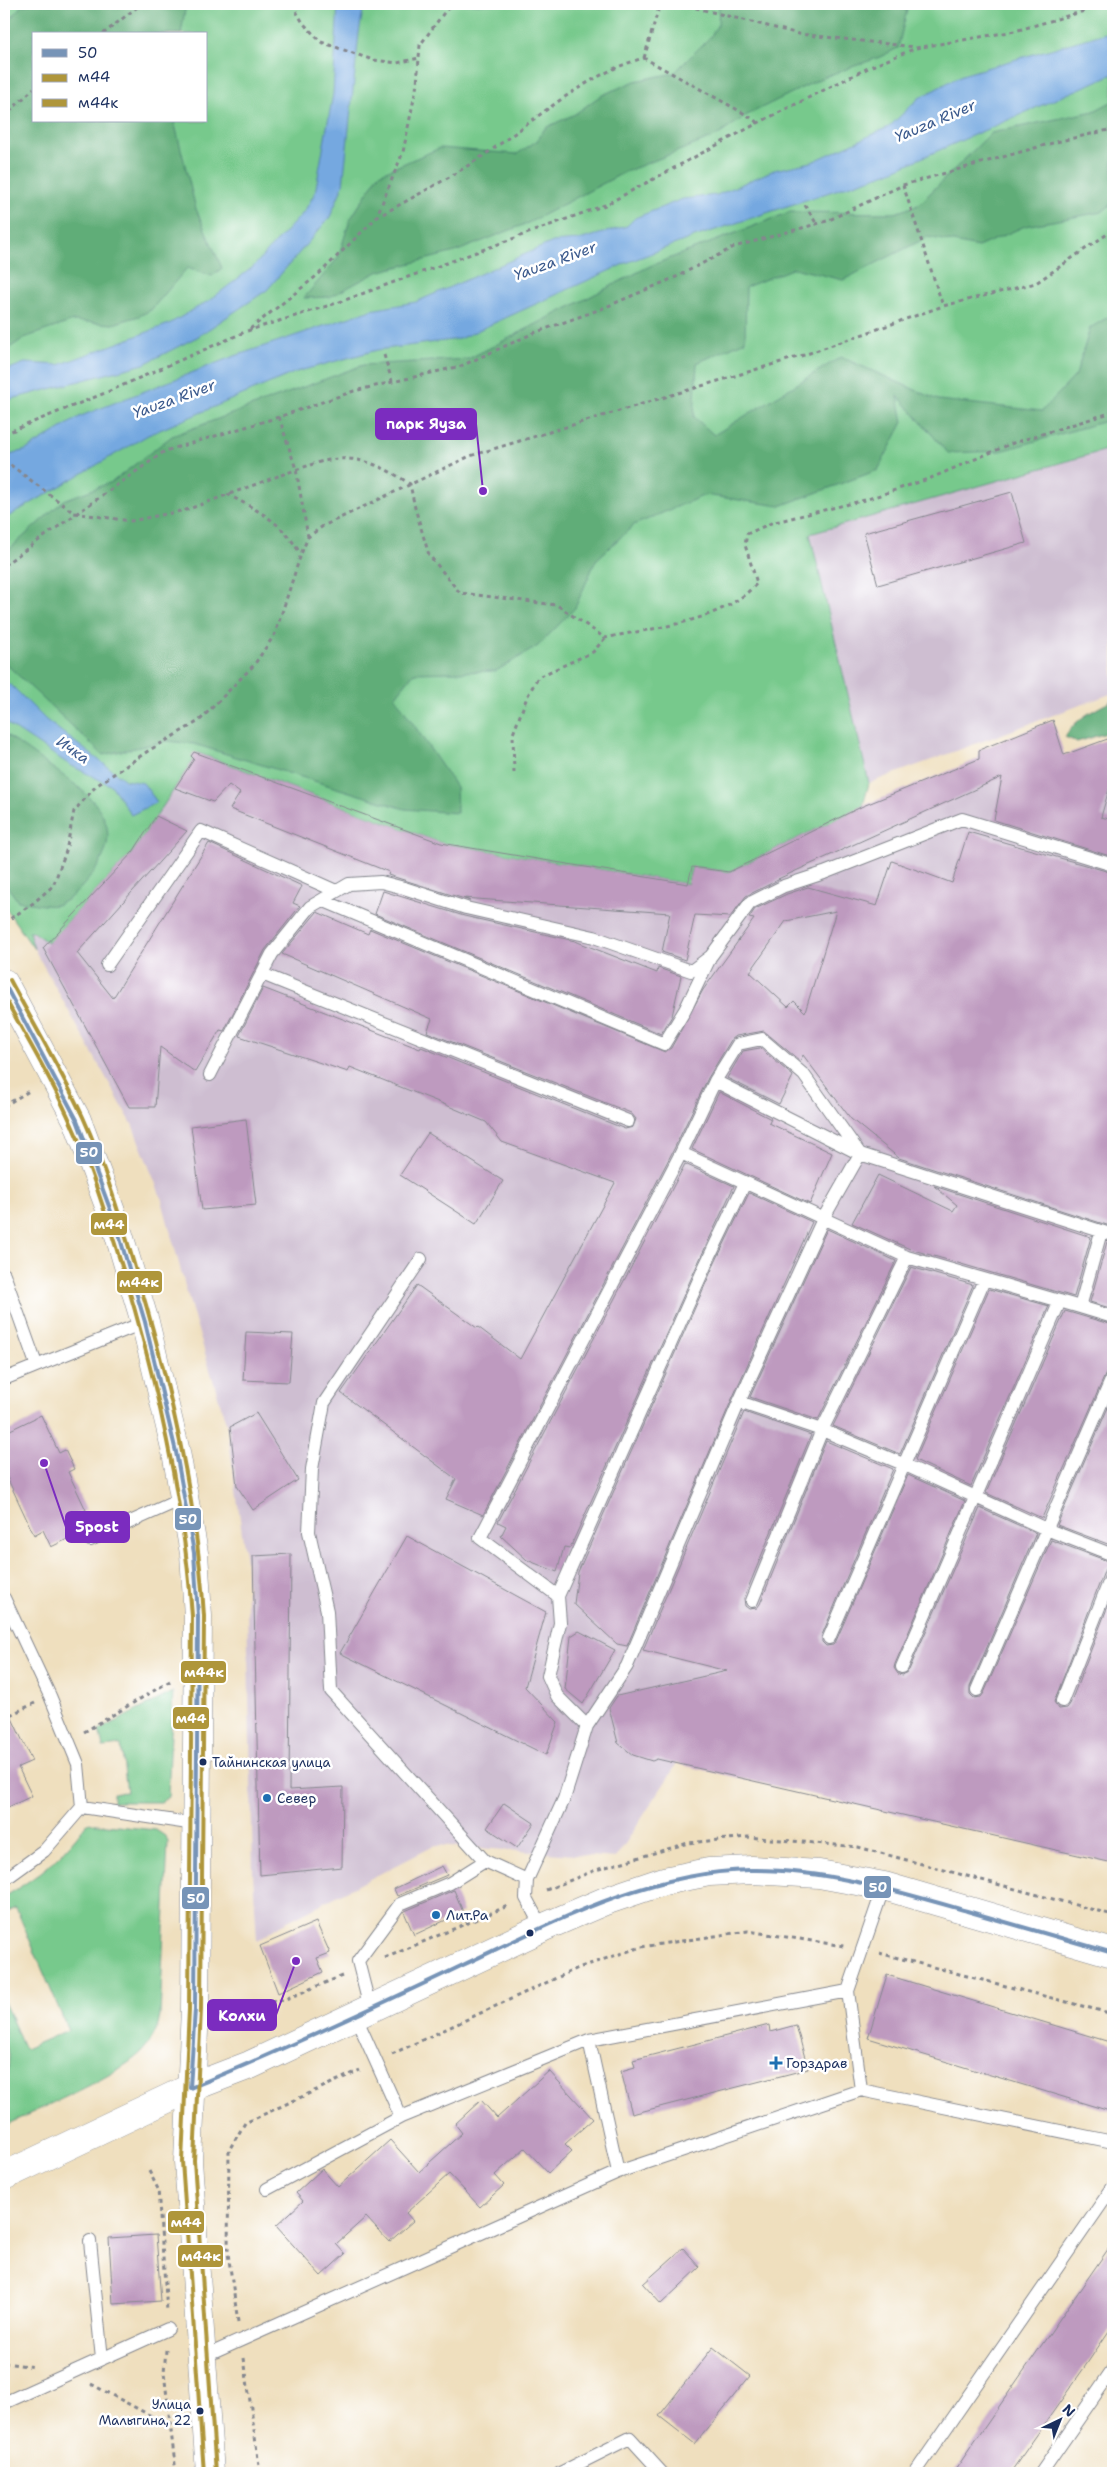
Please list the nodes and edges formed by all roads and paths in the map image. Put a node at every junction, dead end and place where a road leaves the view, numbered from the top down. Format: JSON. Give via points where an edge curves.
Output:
{"nodes":[{"id":1,"x":141,"y":4,"type":"edge"},
{"id":2,"x":292,"y":4,"type":"edge"},
{"id":3,"x":454,"y":4,"type":"edge"},
{"id":4,"x":660,"y":4,"type":"edge"},
{"id":5,"x":680,"y":4,"type":"edge"},
{"id":6,"x":1109,"y":4,"type":"edge"},
{"id":7,"x":106,"y":32,"type":"edge"},
{"id":8,"x":916,"y":48,"type":"junction"},
{"id":9,"x":418,"y":58,"type":"junction"},
{"id":10,"x":644,"y":58,"type":"junction"},
{"id":11,"x":32,"y":90,"type":"edge"},
{"id":12,"x":4,"y":117,"type":"edge"},
{"id":13,"x":758,"y":123,"type":"junction"},
{"id":14,"x":1113,"y":129,"type":"edge"},
{"id":15,"x":904,"y":185,"type":"junction"},
{"id":16,"x":805,"y":205,"type":"dead end"},
{"id":17,"x":376,"y":218,"type":"junction"},
{"id":18,"x":816,"y":223,"type":"junction"},
{"id":19,"x":1113,"y":230,"type":"edge"},
{"id":20,"x":943,"y":306,"type":"junction"},
{"id":21,"x":247,"y":331,"type":"junction"},
{"id":22,"x":384,"y":355,"type":"dead end"},
{"id":23,"x":392,"y":380,"type":"junction"},
{"id":24,"x":1113,"y":412,"type":"edge"},
{"id":25,"x":279,"y":417,"type":"junction"},
{"id":26,"x":4,"y":434,"type":"edge"},
{"id":27,"x":4,"y":460,"type":"edge"},
{"id":28,"x":410,"y":484,"type":"junction"},
{"id":29,"x":226,"y":494,"type":"junction"},
{"id":30,"x":74,"y":513,"type":"junction"},
{"id":31,"x":308,"y":537,"type":"junction"},
{"id":32,"x":301,"y":554,"type":"junction"},
{"id":33,"x":4,"y":565,"type":"edge"},
{"id":34,"x":605,"y":638,"type":"junction"},
{"id":35,"x":514,"y":773,"type":"dead end"},
{"id":36,"x":1113,"y":865,"type":"edge"},
{"id":37,"x":336,"y":892,"type":"junction"},
{"id":38,"x":322,"y":900,"type":"junction"},
{"id":39,"x":4,"y":923,"type":"edge"},
{"id":40,"x":711,"y":956,"type":"junction"},
{"id":41,"x":107,"y":964,"type":"dead end"},
{"id":42,"x":262,"y":974,"type":"junction"},
{"id":43,"x":4,"y":983,"type":"edge"},
{"id":44,"x":210,"y":1074,"type":"dead end"},
{"id":45,"x":715,"y":1081,"type":"junction"},
{"id":46,"x":29,"y":1092,"type":"dead end"},
{"id":47,"x":4,"y":1106,"type":"edge"},
{"id":48,"x":628,"y":1121,"type":"dead end"},
{"id":49,"x":681,"y":1152,"type":"junction"},
{"id":50,"x":860,"y":1154,"type":"junction"},
{"id":51,"x":745,"y":1183,"type":"junction"},
{"id":52,"x":823,"y":1219,"type":"junction"},
{"id":53,"x":1107,"y":1234,"type":"edge"},
{"id":54,"x":906,"y":1256,"type":"junction"},
{"id":55,"x":421,"y":1258,"type":"dead end"},
{"id":56,"x":4,"y":1274,"type":"edge"},
{"id":57,"x":984,"y":1280,"type":"junction"},
{"id":58,"x":1060,"y":1302,"type":"junction"},
{"id":59,"x":1080,"y":1307,"type":"junction"},
{"id":60,"x":1113,"y":1317,"type":"edge"},
{"id":61,"x":145,"y":1322,"type":"junction"},
{"id":62,"x":36,"y":1364,"type":"junction"},
{"id":63,"x":1113,"y":1376,"type":"edge"},
{"id":64,"x":4,"y":1379,"type":"edge"},
{"id":65,"x":739,"y":1402,"type":"junction"},
{"id":66,"x":822,"y":1430,"type":"junction"},
{"id":67,"x":903,"y":1464,"type":"junction"},
{"id":68,"x":976,"y":1496,"type":"junction"},
{"id":69,"x":184,"y":1498,"type":"junction"},
{"id":70,"x":1046,"y":1529,"type":"junction"},
{"id":71,"x":90,"y":1540,"type":"dead end"},
{"id":72,"x":1113,"y":1555,"type":"edge"},
{"id":73,"x":1113,"y":1572,"type":"edge"},
{"id":74,"x":558,"y":1596,"type":"junction"},
{"id":75,"x":4,"y":1598,"type":"edge"},
{"id":76,"x":752,"y":1601,"type":"dead end"},
{"id":77,"x":829,"y":1638,"type":"dead end"},
{"id":78,"x":902,"y":1667,"type":"dead end"},
{"id":79,"x":177,"y":1677,"type":"dead end"},
{"id":80,"x":977,"y":1690,"type":"dead end"},
{"id":81,"x":50,"y":1696,"type":"junction"},
{"id":82,"x":1062,"y":1701,"type":"dead end"},
{"id":83,"x":10,"y":1715,"type":"dead end"},
{"id":84,"x":587,"y":1726,"type":"junction"},
{"id":85,"x":69,"y":1741,"type":"junction"},
{"id":86,"x":82,"y":1806,"type":"junction"},
{"id":87,"x":195,"y":1824,"type":"junction"},
{"id":88,"x":485,"y":1861,"type":"junction"},
{"id":89,"x":4,"y":1880,"type":"edge"},
{"id":90,"x":527,"y":1880,"type":"junction"},
{"id":91,"x":884,"y":1886,"type":"junction"},
{"id":92,"x":542,"y":1928,"type":"junction"},
{"id":93,"x":863,"y":1948,"type":"junction"},
{"id":94,"x":1113,"y":1953,"type":"edge"},
{"id":95,"x":848,"y":1991,"type":"junction"},
{"id":96,"x":363,"y":2012,"type":"junction"},
{"id":97,"x":1113,"y":2014,"type":"edge"},
{"id":98,"x":589,"y":2040,"type":"junction"},
{"id":99,"x":376,"y":2062,"type":"junction"},
{"id":100,"x":190,"y":2088,"type":"junction"},
{"id":101,"x":862,"y":2090,"type":"junction"},
{"id":102,"x":401,"y":2117,"type":"junction"},
{"id":103,"x":1113,"y":2142,"type":"edge"},
{"id":104,"x":618,"y":2172,"type":"junction"},
{"id":105,"x":4,"y":2176,"type":"edge"},
{"id":106,"x":1113,"y":2187,"type":"edge"},
{"id":107,"x":267,"y":2189,"type":"dead end"},
{"id":108,"x":90,"y":2241,"type":"dead end"},
{"id":109,"x":168,"y":2329,"type":"dead end"},
{"id":110,"x":241,"y":2340,"type":"junction"},
{"id":111,"x":201,"y":2358,"type":"junction"},
{"id":112,"x":102,"y":2359,"type":"junction"},
{"id":113,"x":1113,"y":2369,"type":"edge"},
{"id":114,"x":4,"y":2403,"type":"edge"},
{"id":115,"x":210,"y":2473,"type":"edge"},
{"id":116,"x":260,"y":2473,"type":"edge"},
{"id":117,"x":560,"y":2473,"type":"edge"},
{"id":118,"x":662,"y":2473,"type":"edge"},
{"id":119,"x":915,"y":2473,"type":"edge"},
{"id":120,"x":1041,"y":2473,"type":"edge"}],
"edges":[{"from":1,"to":7,"type":"path"},
{"from":2,"to":9,"type":"path","via":[[303,23],[321,42],[374,60],[398,63]]},
{"from":3,"to":9,"type":"path","via":[[420,45]]},
{"from":4,"to":10,"type":"path"},
{"from":5,"to":8,"type":"path","via":[[799,34]]},
{"from":6,"to":8,"type":"path","via":[[1015,31]]},
{"from":8,"to":13,"type":"path","via":[[870,67]]},
{"from":9,"to":17,"type":"path","via":[[417,84],[403,152]]},
{"from":10,"to":13,"type":"path"},
{"from":10,"to":17,"type":"path","via":[[624,63],[566,97],[475,161]]},
{"from":11,"to":12,"type":"path"},
{"from":13,"to":21,"type":"path","via":[[605,205],[337,304]]},
{"from":14,"to":15,"type":"path"},
{"from":15,"to":18,"type":"path","via":[[827,221]]},
{"from":15,"to":20,"type":"path"},
{"from":16,"to":18,"type":"path"},
{"from":17,"to":21,"type":"path","via":[[319,274]]},
{"from":18,"to":23,"type":"path","via":[[734,247],[676,277],[602,309],[534,333],[461,366]]},
{"from":19,"to":20,"type":"path","via":[[1036,283]]},
{"from":20,"to":28,"type":"path","via":[[804,355],[470,456]]},
{"from":21,"to":26,"type":"path"},
{"from":22,"to":23,"type":"path"},
{"from":23,"to":25,"type":"path"},
{"from":24,"to":34,"type":"path","via":[[1013,443],[931,478],[865,500],[771,523],[747,534],[745,545],[757,583],[744,597],[701,616]]},
{"from":25,"to":30,"type":"path","via":[[165,451]]},
{"from":25,"to":31,"type":"path","via":[[296,470]]},
{"from":27,"to":30,"type":"path"},
{"from":28,"to":29,"type":"path","bridge":true,"via":[[388,469],[355,458],[324,460]]},
{"from":28,"to":31,"type":"path","via":[[323,526]]},
{"from":28,"to":34,"type":"path","via":[[429,555],[460,594],[556,604]]},
{"from":29,"to":30,"type":"path","via":[[186,510],[131,521]]},
{"from":29,"to":32,"type":"path","via":[[269,517],[289,534]]},
{"from":30,"to":33,"type":"path"},
{"from":31,"to":32,"type":"path"},
{"from":32,"to":39,"type":"path","via":[[275,634],[254,665],[199,721],[96,786],[74,811],[66,851],[52,886]]},
{"from":34,"to":35,"type":"path","via":[[592,652],[538,678],[513,734]]},
{"from":36,"to":40,"type":"lane","via":[[962,820],[784,886],[750,903]]},
{"from":37,"to":38,"type":"lane"},
{"from":37,"to":40,"type":"lane","via":[[348,884],[381,882],[466,908],[594,937],[691,972]]},
{"from":37,"to":41,"type":"lane","via":[[201,831]]},
{"from":38,"to":40,"type":"lane","via":[[664,1044],[686,1010]]},
{"from":38,"to":42,"type":"lane","via":[[310,907],[272,954]]},
{"from":42,"to":44,"type":"lane"},
{"from":42,"to":48,"type":"lane"},
{"from":43,"to":61,"type":"street","via":[[77,1120],[116,1225]]},
{"from":45,"to":49,"type":"lane"},
{"from":45,"to":50,"type":"lane"},
{"from":45,"to":50,"type":"lane","via":[[738,1044],[762,1038],[804,1075]]},
{"from":46,"to":47,"type":"path"},
{"from":49,"to":51,"type":"lane"},
{"from":49,"to":74,"type":"lane","via":[[480,1538]]},
{"from":50,"to":52,"type":"lane"},
{"from":50,"to":53,"type":"lane"},
{"from":51,"to":52,"type":"lane"},
{"from":51,"to":74,"type":"lane"},
{"from":52,"to":54,"type":"lane"},
{"from":52,"to":65,"type":"lane"},
{"from":53,"to":59,"type":"lane"},
{"from":54,"to":57,"type":"lane"},
{"from":54,"to":66,"type":"lane"},
{"from":55,"to":88,"type":"lane","via":[[324,1403],[312,1468],[309,1532],[327,1611],[331,1691]]},
{"from":56,"to":62,"type":"lane"},
{"from":57,"to":58,"type":"lane"},
{"from":57,"to":67,"type":"lane"},
{"from":58,"to":59,"type":"lane"},
{"from":58,"to":68,"type":"lane"},
{"from":59,"to":60,"type":"lane"},
{"from":61,"to":62,"type":"lane"},
{"from":61,"to":69,"type":"street"},
{"from":62,"to":64,"type":"lane"},
{"from":63,"to":70,"type":"lane"},
{"from":65,"to":66,"type":"lane"},
{"from":65,"to":84,"type":"lane","via":[[627,1666]]},
{"from":66,"to":67,"type":"lane"},
{"from":66,"to":76,"type":"lane"},
{"from":67,"to":68,"type":"lane"},
{"from":67,"to":77,"type":"lane"},
{"from":68,"to":70,"type":"lane"},
{"from":68,"to":78,"type":"lane"},
{"from":69,"to":71,"type":"lane"},
{"from":69,"to":87,"type":"street","via":[[194,1553],[198,1616]]},
{"from":70,"to":72,"type":"lane"},
{"from":70,"to":80,"type":"lane"},
{"from":73,"to":82,"type":"lane"},
{"from":74,"to":84,"type":"lane","via":[[560,1623],[548,1676],[557,1696]]},
{"from":75,"to":81,"type":"lane"},
{"from":79,"to":85,"type":"path"},
{"from":81,"to":83,"type":"path"},
{"from":81,"to":85,"type":"lane"},
{"from":84,"to":90,"type":"lane","via":[[564,1799]]},
{"from":85,"to":86,"type":"lane","via":[[78,1764]]},
{"from":86,"to":87,"type":"lane"},
{"from":86,"to":89,"type":"lane","via":[[44,1851]]},
{"from":87,"to":100,"type":"street","via":[[195,2009]]},
{"from":88,"to":90,"type":"lane"},
{"from":88,"to":96,"type":"lane","via":[[450,1883],[400,1904],[358,1961]]},
{"from":90,"to":92,"type":"lane","via":[[526,1898]]},
{"from":91,"to":92,"type":"street","via":[[819,1874],[752,1870],[709,1872],[605,1901]]},
{"from":91,"to":93,"type":"lane"},
{"from":91,"to":94,"type":"street"},
{"from":92,"to":96,"type":"street"},
{"from":93,"to":95,"type":"lane"},
{"from":93,"to":97,"type":"path"},
{"from":93,"to":99,"type":"path","via":[[748,1931],[641,1947],[578,1968]]},
{"from":95,"to":98,"type":"lane"},
{"from":95,"to":101,"type":"lane"},
{"from":96,"to":99,"type":"lane"},
{"from":96,"to":100,"type":"street"},
{"from":98,"to":102,"type":"lane"},
{"from":98,"to":104,"type":"lane"},
{"from":99,"to":102,"type":"lane"},
{"from":99,"to":110,"type":"path","via":[[245,2123],[228,2150],[228,2254]]},
{"from":100,"to":105,"type":"street"},
{"from":100,"to":111,"type":"street","via":[[188,2161]]},
{"from":101,"to":103,"type":"lane"},
{"from":101,"to":104,"type":"lane"},
{"from":102,"to":107,"type":"lane"},
{"from":104,"to":110,"type":"lane"},
{"from":106,"to":119,"type":"lane"},
{"from":108,"to":112,"type":"lane"},
{"from":109,"to":112,"type":"lane"},
{"from":110,"to":111,"type":"lane"},
{"from":110,"to":116,"type":"path"},
{"from":111,"to":115,"type":"street"},
{"from":112,"to":114,"type":"lane"},
{"from":113,"to":120,"type":"lane"},
{"from":117,"to":118,"type":"lane","via":[[630,2438]]}]}
